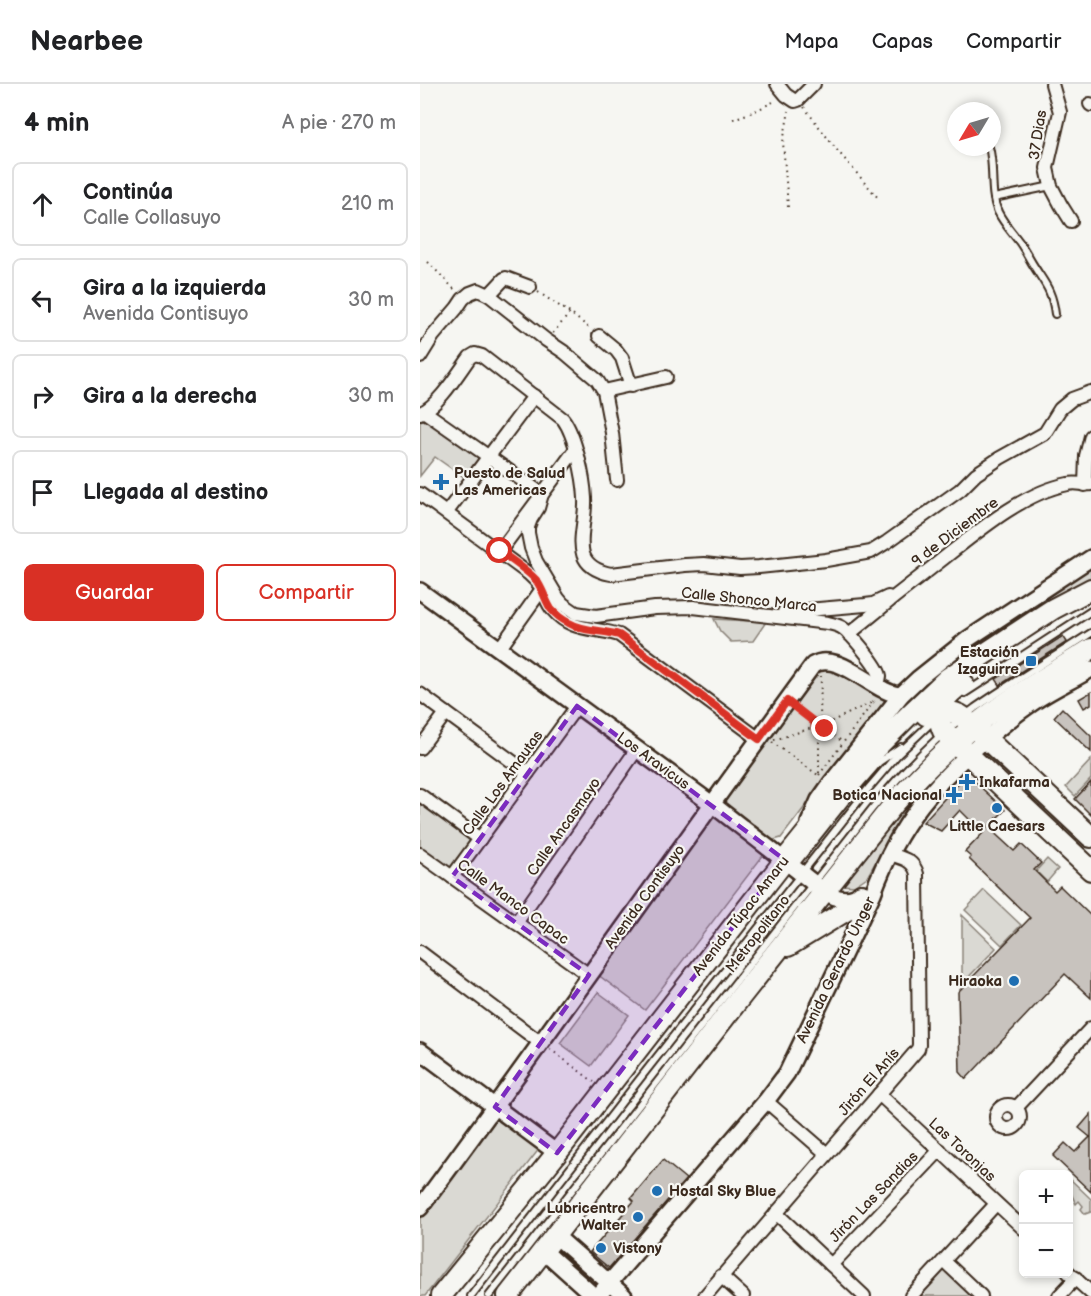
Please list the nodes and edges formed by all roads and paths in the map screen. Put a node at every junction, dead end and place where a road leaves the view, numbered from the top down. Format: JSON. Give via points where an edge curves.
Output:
{"nodes":[{"id":1,"x":777,"y":84,"type":"edge"},
{"id":2,"x":814,"y":84,"type":"edge"},
{"id":3,"x":1052,"y":84,"type":"edge"},
{"id":4,"x":792,"y":98,"type":"junction"},
{"id":5,"x":733,"y":119,"type":"dead end"},
{"id":6,"x":991,"y":156,"type":"edge"},
{"id":7,"x":1051,"y":186,"type":"junction"},
{"id":8,"x":994,"y":198,"type":"junction"},
{"id":9,"x":879,"y":199,"type":"dead end"},
{"id":10,"x":788,"y":207,"type":"dead end"},
{"id":11,"x":1071,"y":221,"type":"dead end"},
{"id":12,"x":428,"y":262,"type":"dead end"},
{"id":13,"x":530,"y":287,"type":"joint"},
{"id":14,"x":489,"y":295,"type":"junction"},
{"id":15,"x":463,"y":299,"type":"junction"},
{"id":16,"x":570,"y":313,"type":"junction"},
{"id":17,"x":1054,"y":314,"type":"dead end"},
{"id":18,"x":599,"y":336,"type":"joint"},
{"id":19,"x":546,"y":340,"type":"junction"},
{"id":20,"x":420,"y":357,"type":"edge"},
{"id":21,"x":666,"y":377,"type":"dead end"},
{"id":22,"x":631,"y":386,"type":"junction"},
{"id":23,"x":604,"y":391,"type":"junction"},
{"id":24,"x":1091,"y":392,"type":"edge"},
{"id":25,"x":534,"y":396,"type":"junction"},
{"id":26,"x":422,"y":413,"type":"edge"},
{"id":27,"x":1091,"y":436,"type":"edge"},
{"id":28,"x":575,"y":450,"type":"junction"},
{"id":29,"x":489,"y":456,"type":"junction"},
{"id":30,"x":617,"y":480,"type":"dead end"},
{"id":31,"x":1088,"y":484,"type":"edge"},
{"id":32,"x":420,"y":494,"type":"edge"},
{"id":33,"x":542,"y":494,"type":"junction"},
{"id":34,"x":447,"y":512,"type":"junction"},
{"id":35,"x":500,"y":551,"type":"junction"},
{"id":36,"x":1091,"y":558,"type":"edge"},
{"id":37,"x":908,"y":586,"type":"junction"},
{"id":38,"x":542,"y":589,"type":"junction"},
{"id":39,"x":1091,"y":589,"type":"edge"},
{"id":40,"x":420,"y":591,"type":"edge"},
{"id":41,"x":1091,"y":595,"type":"edge"},
{"id":42,"x":1091,"y":611,"type":"edge"},
{"id":43,"x":759,"y":615,"type":"junction"},
{"id":44,"x":849,"y":633,"type":"junction"},
{"id":45,"x":1091,"y":633,"type":"edge"},
{"id":46,"x":500,"y":648,"type":"junction"},
{"id":47,"x":1091,"y":649,"type":"edge"},
{"id":48,"x":1091,"y":669,"type":"edge"},
{"id":49,"x":815,"y":681,"type":"dead end"},
{"id":50,"x":875,"y":689,"type":"junction"},
{"id":51,"x":420,"y":694,"type":"edge"},
{"id":52,"x":901,"y":695,"type":"junction"},
{"id":53,"x":962,"y":695,"type":"dead end"},
{"id":54,"x":875,"y":700,"type":"junction"},
{"id":55,"x":787,"y":701,"type":"junction"},
{"id":56,"x":577,"y":706,"type":"junction"},
{"id":57,"x":446,"y":713,"type":"junction"},
{"id":58,"x":820,"y":718,"type":"junction"},
{"id":59,"x":814,"y":722,"type":"junction"},
{"id":60,"x":826,"y":724,"type":"junction"},
{"id":61,"x":956,"y":726,"type":"junction"},
{"id":62,"x":897,"y":727,"type":"junction"},
{"id":63,"x":814,"y":728,"type":"junction"},
{"id":64,"x":825,"y":729,"type":"junction"},
{"id":65,"x":819,"y":731,"type":"junction"},
{"id":66,"x":777,"y":733,"type":"dead end"},
{"id":67,"x":914,"y":738,"type":"junction"},
{"id":68,"x":765,"y":740,"type":"junction"},
{"id":69,"x":849,"y":746,"type":"junction"},
{"id":70,"x":420,"y":748,"type":"edge"},
{"id":71,"x":637,"y":749,"type":"junction"},
{"id":72,"x":528,"y":773,"type":"junction"},
{"id":73,"x":825,"y":779,"type":"junction"},
{"id":74,"x":420,"y":795,"type":"edge"},
{"id":75,"x":712,"y":804,"type":"junction"},
{"id":76,"x":803,"y":837,"type":"junction"},
{"id":77,"x":1091,"y":838,"type":"edge"},
{"id":78,"x":480,"y":839,"type":"junction"},
{"id":79,"x":420,"y":854,"type":"edge"},
{"id":80,"x":890,"y":854,"type":"junction"},
{"id":81,"x":1085,"y":864,"type":"edge"},
{"id":82,"x":882,"y":868,"type":"junction"},
{"id":83,"x":804,"y":875,"type":"junction"},
{"id":84,"x":452,"y":877,"type":"junction"},
{"id":85,"x":861,"y":895,"type":"junction"},
{"id":86,"x":516,"y":923,"type":"junction"},
{"id":87,"x":420,"y":952,"type":"edge"},
{"id":88,"x":773,"y":956,"type":"junction"},
{"id":89,"x":589,"y":975,"type":"junction"},
{"id":90,"x":1091,"y":1028,"type":"edge"},
{"id":91,"x":541,"y":1042,"type":"junction"},
{"id":92,"x":421,"y":1055,"type":"edge"},
{"id":93,"x":606,"y":1090,"type":"junction"},
{"id":94,"x":879,"y":1094,"type":"junction"},
{"id":95,"x":766,"y":1101,"type":"junction"},
{"id":96,"x":495,"y":1107,"type":"junction"},
{"id":97,"x":1016,"y":1108,"type":"dead end"},
{"id":98,"x":940,"y":1150,"type":"junction"},
{"id":99,"x":557,"y":1153,"type":"junction"},
{"id":100,"x":827,"y":1154,"type":"junction"},
{"id":101,"x":996,"y":1204,"type":"junction"},
{"id":102,"x":420,"y":1208,"type":"edge"},
{"id":103,"x":776,"y":1213,"type":"junction"},
{"id":104,"x":1019,"y":1225,"type":"edge"},
{"id":105,"x":550,"y":1243,"type":"junction"},
{"id":106,"x":944,"y":1261,"type":"junction"},
{"id":107,"x":831,"y":1264,"type":"junction"},
{"id":108,"x":722,"y":1276,"type":"junction"},
{"id":109,"x":1073,"y":1276,"type":"edge"},
{"id":110,"x":1070,"y":1278,"type":"edge"},
{"id":111,"x":609,"y":1282,"type":"junction"},
{"id":112,"x":1091,"y":1293,"type":"edge"},
{"id":113,"x":441,"y":1296,"type":"edge"},
{"id":114,"x":471,"y":1296,"type":"edge"},
{"id":115,"x":489,"y":1296,"type":"edge"},
{"id":116,"x":508,"y":1296,"type":"edge"},
{"id":117,"x":596,"y":1296,"type":"edge"},
{"id":118,"x":624,"y":1296,"type":"edge"},
{"id":119,"x":705,"y":1296,"type":"edge"},
{"id":120,"x":742,"y":1296,"type":"edge"},
{"id":121,"x":864,"y":1296,"type":"edge"},
{"id":122,"x":911,"y":1296,"type":"edge"},
{"id":123,"x":981,"y":1296,"type":"edge"},
{"id":124,"x":1059,"y":1296,"type":"edge"}],
"edges":[{"from":1,"to":4,"type":"street"},
{"from":2,"to":4,"type":"street"},
{"from":3,"to":7,"type":"street","name":"37 Dias","via":[[1060,112],[1047,168]]},
{"from":4,"to":5,"type":"path"},
{"from":4,"to":9,"type":"path"},
{"from":4,"to":10,"type":"path","via":[[783,142]]},
{"from":6,"to":8,"type":"lane"},
{"from":7,"to":8,"type":"lane"},
{"from":7,"to":11,"type":"street","name":"37 Dias"},
{"from":8,"to":17,"type":"lane","via":[[1000,216],[1047,285]]},
{"from":12,"to":15,"type":"path"},
{"from":13,"to":14,"type":"street","via":[[506,278]]},
{"from":13,"to":16,"type":"path"},
{"from":14,"to":15,"type":"street","via":[[478,290]]},
{"from":14,"to":19,"type":"street"},
{"from":15,"to":20,"type":"street"},
{"from":16,"to":18,"type":"path"},
{"from":16,"to":19,"type":"path"},
{"from":18,"to":22,"type":"street","via":[[622,358]]},
{"from":19,"to":23,"type":"street","via":[[597,380]]},
{"from":21,"to":22,"type":"street"},
{"from":22,"to":23,"type":"street"},
{"from":23,"to":30,"type":"street"},
{"from":24,"to":28,"type":"street","via":[[1060,409],[1045,433],[976,474],[960,490],[871,552],[791,564],[740,568],[685,565],[611,574],[595,568],[580,541],[585,498]]},
{"from":25,"to":26,"type":"street","via":[[475,354],[434,405]]},
{"from":25,"to":28,"type":"street","via":[[570,428]]},
{"from":25,"to":29,"type":"street"},
{"from":26,"to":29,"type":"street"},
{"from":27,"to":31,"type":"street","via":[[1086,456]]},
{"from":28,"to":33,"type":"street"},
{"from":29,"to":33,"type":"street"},
{"from":29,"to":34,"type":"street"},
{"from":31,"to":37,"type":"street","name":"9 de Diciembre","via":[[1067,484],[1021,502]]},
{"from":32,"to":34,"type":"street"},
{"from":33,"to":35,"type":"street"},
{"from":33,"to":43,"type":"street","name":"Calle Shonco Marca","via":[[528,527],[531,548],[558,598],[576,613],[596,616],[674,607]]},
{"from":34,"to":35,"type":"street"},
{"from":35,"to":38,"type":"street"},
{"from":36,"to":52,"type":"street","via":[[968,639]]},
{"from":37,"to":43,"type":"street","via":[[873,604]]},
{"from":37,"to":44,"type":"street","name":"9 de Diciembre"},
{"from":38,"to":46,"type":"street"},
{"from":38,"to":68,"type":"street","via":[[550,608],[572,625],[619,635]]},
{"from":39,"to":62,"type":"main road","name":"Avenida Túpac Amaru","via":[[1045,614],[954,674]]},
{"from":40,"to":46,"type":"street","name":"Los Aravicus"},
{"from":41,"to":61,"type":"main road","via":[[956,688],[944,700]]},
{"from":42,"to":53,"type":"lane"},
{"from":43,"to":44,"type":"street","name":"Calle Shonco Marca","via":[[828,623]]},
{"from":44,"to":50,"type":"street","via":[[877,669],[880,678]]},
{"from":45,"to":61,"type":"lane","name":"Metropolitano","via":[[975,708]]},
{"from":46,"to":56,"type":"street","name":"Los Aravicus"},
{"from":47,"to":61,"type":"main road","name":"Avenida Túpac Amaru","via":[[1013,699]]},
{"from":48,"to":61,"type":"street","name":"Avenida Gerardo Unger","via":[[1012,717]]},
{"from":49,"to":58,"type":"path","via":[[821,672]]},
{"from":50,"to":52,"type":"street","name":"Avenida Contisuyo"},
{"from":50,"to":54,"type":"path"},
{"from":50,"to":55,"type":"street","name":"Avenida Contisuyo","via":[[848,669],[822,661],[813,665]]},
{"from":51,"to":57,"type":"street"},
{"from":52,"to":69,"type":"street"},
{"from":54,"to":60,"type":"path"},
{"from":54,"to":69,"type":"path"},
{"from":55,"to":59,"type":"path"},
{"from":55,"to":68,"type":"street","name":"Avenida Contisuyo"},
{"from":56,"to":71,"type":"street","name":"Los Aravicus"},
{"from":56,"to":72,"type":"street","name":"Calle Los Amautas"},
{"from":57,"to":70,"type":"street"},
{"from":57,"to":72,"type":"street"},
{"from":58,"to":59,"type":"path"},
{"from":58,"to":60,"type":"path"},
{"from":59,"to":63,"type":"path"},
{"from":60,"to":64,"type":"path"},
{"from":61,"to":62,"type":"main road","via":[[917,717]]},
{"from":61,"to":67,"type":"lane","name":"Metropolitano"},
{"from":61,"to":77,"type":"main road"},
{"from":61,"to":80,"type":"street","name":"Avenida Gerardo Unger","via":[[953,767],[911,817]]},
{"from":61,"to":81,"type":"main road"},
{"from":61,"to":83,"type":"main road","name":"Avenida Túpac Amaru","via":[[894,804]]},
{"from":62,"to":76,"type":"main road","name":"Avenida Túpac Amaru"},
{"from":63,"to":65,"type":"path"},
{"from":63,"to":68,"type":"path"},
{"from":64,"to":65,"type":"path"},
{"from":64,"to":69,"type":"path"},
{"from":65,"to":73,"type":"path"},
{"from":66,"to":68,"type":"path"},
{"from":67,"to":83,"type":"lane","name":"Metropolitano","via":[[880,774]]},
{"from":67,"to":83,"type":"lane","name":"Metropolitano","via":[[879,762],[852,793]]},
{"from":68,"to":73,"type":"path"},
{"from":68,"to":75,"type":"street","name":"Avenida Contisuyo"},
{"from":69,"to":73,"type":"street"},
{"from":69,"to":73,"type":"path"},
{"from":71,"to":75,"type":"street","name":"Los Aravicus"},
{"from":71,"to":86,"type":"street","name":"Calle Ancasmayo"},
{"from":72,"to":78,"type":"street","name":"Calle Los Amautas"},
{"from":73,"to":76,"type":"street"},
{"from":74,"to":78,"type":"street","name":"Calle Manco Capac"},
{"from":75,"to":83,"type":"street","name":"Los Aravicus"},
{"from":75,"to":89,"type":"street","name":"Avenida Contisuyo"},
{"from":76,"to":83,"type":"main road","name":"Avenida Túpac Amaru"},
{"from":77,"to":81,"type":"main road","via":[[1080,843],[1077,851]]},
{"from":78,"to":84,"type":"street","name":"Calle Los Amautas"},
{"from":79,"to":84,"type":"street","name":"Calle Manco Capac"},
{"from":80,"to":82,"type":"street","name":"Avenida Gerardo Unger"},
{"from":80,"to":94,"type":"street","name":"Jirón El Anís","via":[[908,860],[917,874],[919,1045]]},
{"from":82,"to":85,"type":"street"},
{"from":82,"to":95,"type":"street","name":"Avenida Gerardo Unger","via":[[787,1073]]},
{"from":83,"to":85,"type":"street","name":"Los Aravicus","via":[[833,897]]},
{"from":83,"to":88,"type":"main road","name":"Avenida Túpac Amaru"},
{"from":83,"to":93,"type":"main road","name":"Avenida Túpac Amaru"},
{"from":83,"to":114,"type":"lane","name":"Metropolitano"},
{"from":83,"to":115,"type":"lane","name":"Metropolitano"},
{"from":84,"to":86,"type":"street","name":"Calle Manco Capac"},
{"from":85,"to":88,"type":"main road","via":[[847,910]]},
{"from":86,"to":89,"type":"street","name":"Calle Manco Capac"},
{"from":87,"to":91,"type":"street"},
{"from":88,"to":105,"type":"main road","name":"Avenida Túpac Amaru"},
{"from":89,"to":91,"type":"street","name":"Avenida Contisuyo"},
{"from":90,"to":97,"type":"street"},
{"from":91,"to":93,"type":"path"},
{"from":91,"to":96,"type":"street","name":"Avenida Contisuyo"},
{"from":92,"to":96,"type":"street"},
{"from":93,"to":99,"type":"main road","name":"Avenida Túpac Amaru"},
{"from":94,"to":98,"type":"street","name":"Las Toronjas"},
{"from":94,"to":100,"type":"street","name":"Jirón El Anís"},
{"from":95,"to":100,"type":"street"},
{"from":95,"to":111,"type":"street","name":"Avenida Gerardo Unger"},
{"from":96,"to":99,"type":"street"},
{"from":96,"to":102,"type":"street","name":"Avenida Contisuyo"},
{"from":98,"to":101,"type":"street","name":"Las Toronjas"},
{"from":98,"to":107,"type":"street","name":"Jirón Las Sandias"},
{"from":99,"to":113,"type":"main road","name":"Avenida Túpac Amaru"},
{"from":100,"to":103,"type":"street","name":"Jirón El Anís"},
{"from":101,"to":104,"type":"street","name":"Las Toronjas"},
{"from":101,"to":106,"type":"street"},
{"from":103,"to":107,"type":"street"},
{"from":103,"to":108,"type":"street","name":"Jirón El Anís"},
{"from":105,"to":111,"type":"street"},
{"from":105,"to":116,"type":"main road","name":"Avenida Túpac Amaru"},
{"from":105,"to":117,"type":"street"},
{"from":106,"to":122,"type":"street"},
{"from":106,"to":123,"type":"street"},
{"from":107,"to":121,"type":"street"},
{"from":108,"to":119,"type":"street","name":"Jirón El Anís"},
{"from":108,"to":120,"type":"street"},
{"from":109,"to":112,"type":"street"},
{"from":110,"to":124,"type":"street"},
{"from":111,"to":117,"type":"street","name":"Avenida Gerardo Unger"},
{"from":111,"to":118,"type":"street"}]}
